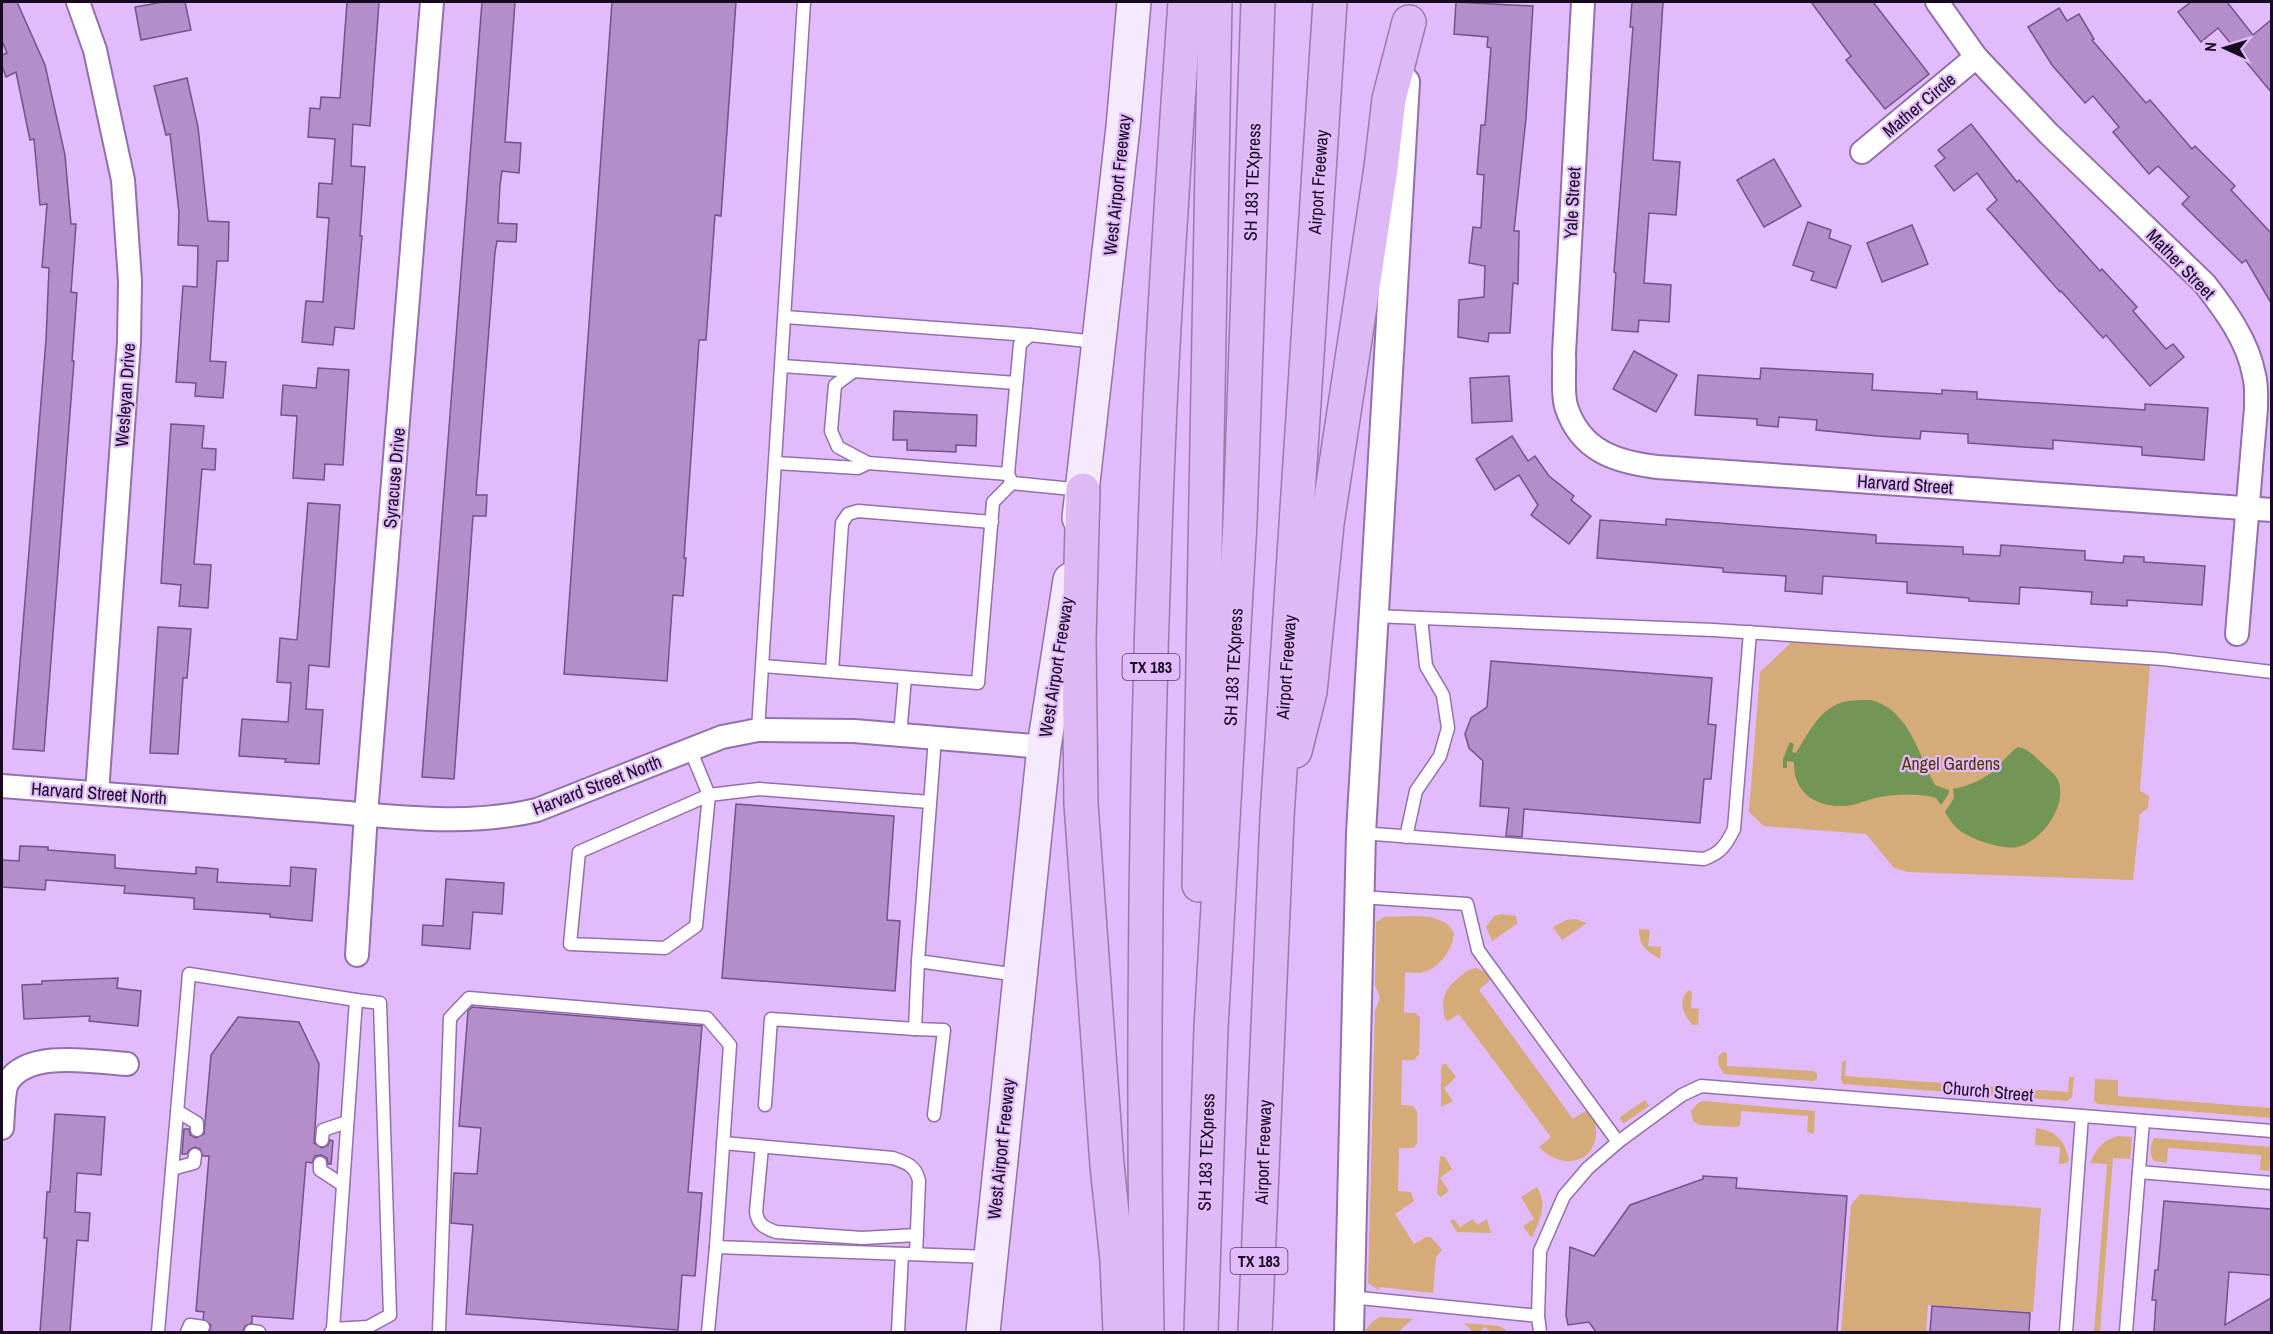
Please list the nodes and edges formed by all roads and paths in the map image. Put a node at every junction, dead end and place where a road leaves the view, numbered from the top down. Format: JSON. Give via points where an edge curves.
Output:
{"nodes":[{"id":1,"x":78,"y":2,"type":"edge"},
{"id":2,"x":432,"y":2,"type":"edge"},
{"id":3,"x":804,"y":2,"type":"edge"},
{"id":4,"x":1134,"y":2,"type":"edge"},
{"id":5,"x":1185,"y":2,"type":"edge"},
{"id":6,"x":1215,"y":2,"type":"edge"},
{"id":7,"x":1258,"y":2,"type":"edge"},
{"id":8,"x":1279,"y":2,"type":"edge"},
{"id":9,"x":1330,"y":2,"type":"edge"},
{"id":10,"x":1583,"y":2,"type":"edge"},
{"id":11,"x":1937,"y":2,"type":"edge"},
{"id":12,"x":1410,"y":12,"type":"edge"},
{"id":13,"x":1976,"y":57,"type":"junction"},
{"id":14,"x":1862,"y":152,"type":"dead end"},
{"id":15,"x":785,"y":317,"type":"junction"},
{"id":16,"x":1030,"y":335,"type":"junction"},
{"id":17,"x":1100,"y":342,"type":"junction"},
{"id":18,"x":782,"y":366,"type":"junction"},
{"id":19,"x":854,"y":371,"type":"junction"},
{"id":20,"x":1016,"y":383,"type":"junction"},
{"id":21,"x":1566,"y":405,"type":"joint"},
{"id":22,"x":776,"y":463,"type":"junction"},
{"id":23,"x":868,"y":463,"type":"junction"},
{"id":24,"x":1010,"y":478,"type":"junction"},
{"id":25,"x":1083,"y":490,"type":"junction"},
{"id":26,"x":2248,"y":508,"type":"junction"},
{"id":27,"x":2271,"y":510,"type":"edge"},
{"id":28,"x":992,"y":522,"type":"junction"},
{"id":29,"x":1373,"y":616,"type":"junction"},
{"id":30,"x":1421,"y":618,"type":"junction"},
{"id":31,"x":1750,"y":633,"type":"junction"},
{"id":32,"x":2237,"y":634,"type":"dead end"},
{"id":33,"x":763,"y":666,"type":"junction"},
{"id":34,"x":832,"y":672,"type":"junction"},
{"id":35,"x":2271,"y":672,"type":"edge"},
{"id":36,"x":905,"y":678,"type":"junction"},
{"id":37,"x":758,"y":730,"type":"junction"},
{"id":38,"x":900,"y":735,"type":"junction"},
{"id":39,"x":936,"y":738,"type":"junction"},
{"id":40,"x":1044,"y":747,"type":"junction"},
{"id":41,"x":690,"y":749,"type":"junction"},
{"id":42,"x":2,"y":786,"type":"edge"},
{"id":43,"x":97,"y":793,"type":"junction"},
{"id":44,"x":710,"y":795,"type":"junction"},
{"id":45,"x":930,"y":802,"type":"junction"},
{"id":46,"x":366,"y":814,"type":"junction"},
{"id":47,"x":1277,"y":817,"type":"junction"},
{"id":48,"x":1361,"y":834,"type":"junction"},
{"id":49,"x":1406,"y":837,"type":"junction"},
{"id":50,"x":1359,"y":897,"type":"junction"},
{"id":51,"x":357,"y":955,"type":"dead end"},
{"id":52,"x":918,"y":962,"type":"junction"},
{"id":53,"x":1019,"y":976,"type":"junction"},
{"id":54,"x":356,"y":1000,"type":"junction"},
{"id":55,"x":915,"y":1029,"type":"junction"},
{"id":56,"x":127,"y":1064,"type":"dead end"},
{"id":57,"x":765,"y":1105,"type":"dead end"},
{"id":58,"x":1208,"y":1109,"type":"junction"},
{"id":59,"x":177,"y":1111,"type":"junction"},
{"id":60,"x":934,"y":1115,"type":"dead end"},
{"id":61,"x":2082,"y":1116,"type":"junction"},
{"id":62,"x":2143,"y":1121,"type":"junction"},
{"id":63,"x":347,"y":1122,"type":"junction"},
{"id":64,"x":2,"y":1128,"type":"edge"},
{"id":65,"x":197,"y":1130,"type":"dead end"},
{"id":66,"x":2271,"y":1131,"type":"edge"},
{"id":67,"x":322,"y":1140,"type":"dead end"},
{"id":68,"x":1618,"y":1142,"type":"junction"},
{"id":69,"x":723,"y":1143,"type":"junction"},
{"id":70,"x":762,"y":1147,"type":"junction"},
{"id":71,"x":195,"y":1155,"type":"dead end"},
{"id":72,"x":320,"y":1163,"type":"dead end"},
{"id":73,"x":172,"y":1170,"type":"junction"},
{"id":74,"x":2139,"y":1172,"type":"junction"},
{"id":75,"x":2271,"y":1183,"type":"edge"},
{"id":76,"x":343,"y":1185,"type":"junction"},
{"id":77,"x":1262,"y":1189,"type":"junction"},
{"id":78,"x":916,"y":1235,"type":"junction"},
{"id":79,"x":716,"y":1247,"type":"junction"},
{"id":80,"x":902,"y":1254,"type":"junction"},
{"id":81,"x":916,"y":1254,"type":"junction"},
{"id":82,"x":990,"y":1257,"type":"junction"},
{"id":83,"x":1349,"y":1297,"type":"junction"},
{"id":84,"x":1538,"y":1316,"type":"junction"},
{"id":85,"x":203,"y":1327,"type":"dead end"},
{"id":86,"x":332,"y":1331,"type":"edge"},
{"id":87,"x":158,"y":1332,"type":"edge"},
{"id":88,"x":187,"y":1332,"type":"edge"},
{"id":89,"x":442,"y":1332,"type":"edge"},
{"id":90,"x":708,"y":1332,"type":"edge"},
{"id":91,"x":898,"y":1332,"type":"edge"},
{"id":92,"x":982,"y":1332,"type":"edge"},
{"id":93,"x":1120,"y":1332,"type":"edge"},
{"id":94,"x":1147,"y":1332,"type":"edge"},
{"id":95,"x":1200,"y":1332,"type":"edge"},
{"id":96,"x":1222,"y":1332,"type":"edge"},
{"id":97,"x":1255,"y":1332,"type":"edge"},
{"id":98,"x":1279,"y":1332,"type":"edge"},
{"id":99,"x":1349,"y":1332,"type":"edge"},
{"id":100,"x":1540,"y":1332,"type":"edge"},
{"id":101,"x":2066,"y":1332,"type":"edge"},
{"id":102,"x":2126,"y":1332,"type":"edge"}],
"edges":[{"from":1,"to":43,"type":"street","name":"Wesleyan Drive","via":[[95,50],[123,180],[130,281]]},
{"from":2,"to":46,"type":"street","name":"Syracuse Drive"},
{"from":3,"to":15,"type":"lane"},
{"from":4,"to":17,"type":"main road","name":"West Airport Freeway"},
{"from":5,"to":94,"type":"highway","number":"TX 183","via":[[1153,589],[1145,1038]]},
{"from":6,"to":58,"type":"highway","via":[[1197,961]]},
{"from":7,"to":58,"type":"highway","name":"SH 183 TEXpress","via":[[1240,522]]},
{"from":8,"to":96,"type":"highway","name":"SH 183 TEXpress","via":[[1261,487],[1236,925]]},
{"from":9,"to":47,"type":"highway","name":"Airport Freeway","number":"TX 183"},
{"from":10,"to":21,"type":"street","name":"Yale Street","via":[[1565,343]]},
{"from":11,"to":13,"type":"street","name":"Mather Street"},
{"from":12,"to":29,"type":"street"},
{"from":12,"to":47,"type":"highway","via":[[1389,99],[1328,524],[1306,711]]},
{"from":13,"to":14,"type":"street","name":"Mather Circle"},
{"from":13,"to":26,"type":"street","name":"Mather Street","via":[[2049,134],[2205,284],[2225,310],[2250,356],[2255,377]]},
{"from":15,"to":16,"type":"lane"},
{"from":15,"to":18,"type":"lane"},
{"from":16,"to":17,"type":"lane"},
{"from":16,"to":20,"type":"lane","via":[[1020,344]]},
{"from":17,"to":25,"type":"main road","name":"West Airport Freeway"},
{"from":18,"to":19,"type":"lane"},
{"from":18,"to":22,"type":"lane"},
{"from":19,"to":20,"type":"lane"},
{"from":19,"to":23,"type":"lane","via":[[834,385],[831,431],[838,447]]},
{"from":20,"to":24,"type":"lane"},
{"from":21,"to":26,"type":"street","name":"Harvard Street","via":[[1576,428],[1596,449],[1629,463]]},
{"from":22,"to":23,"type":"lane","via":[[858,468]]},
{"from":22,"to":33,"type":"lane"},
{"from":23,"to":24,"type":"lane"},
{"from":24,"to":25,"type":"lane"},
{"from":24,"to":28,"type":"lane","via":[[993,502]]},
{"from":25,"to":40,"type":"main road","name":"West Airport Freeway"},
{"from":25,"to":93,"type":"highway","via":[[1081,804]]},
{"from":26,"to":27,"type":"street","name":"Harvard Street"},
{"from":26,"to":32,"type":"street","name":"Mather Street"},
{"from":28,"to":34,"type":"lane","via":[[858,511],[848,514],[842,523]]},
{"from":28,"to":36,"type":"lane","via":[[978,683]]},
{"from":29,"to":30,"type":"lane"},
{"from":29,"to":48,"type":"street"},
{"from":30,"to":31,"type":"lane"},
{"from":30,"to":49,"type":"lane","via":[[1426,666],[1443,695],[1448,728],[1440,756],[1416,791]]},
{"from":31,"to":35,"type":"lane","via":[[2163,659]]},
{"from":31,"to":49,"type":"lane","via":[[1734,829],[1718,854],[1704,859]]},
{"from":33,"to":34,"type":"lane"},
{"from":33,"to":37,"type":"lane"},
{"from":34,"to":36,"type":"lane"},
{"from":36,"to":38,"type":"lane"},
{"from":37,"to":38,"type":"street","name":"Harvard Street North"},
{"from":37,"to":41,"type":"street","name":"Harvard Street North"},
{"from":38,"to":39,"type":"street","name":"Harvard Street North"},
{"from":39,"to":40,"type":"street","name":"Harvard Street North"},
{"from":39,"to":45,"type":"lane"},
{"from":40,"to":53,"type":"main road","name":"West Airport Freeway"},
{"from":41,"to":44,"type":"lane"},
{"from":41,"to":46,"type":"street","name":"Harvard Street North","via":[[560,802],[513,816],[439,819]]},
{"from":42,"to":43,"type":"street","name":"Harvard Street North"},
{"from":43,"to":46,"type":"street","name":"Harvard Street North"},
{"from":44,"to":44,"type":"lane","via":[[579,852],[570,944],[665,948],[696,926]]},
{"from":44,"to":45,"type":"lane","via":[[759,789]]},
{"from":45,"to":52,"type":"lane"},
{"from":46,"to":51,"type":"street","name":"Syracuse Drive"},
{"from":47,"to":77,"type":"highway","name":"Airport Freeway","number":"TX 183"},
{"from":48,"to":49,"type":"lane"},
{"from":48,"to":50,"type":"street"},
{"from":50,"to":68,"type":"lane","via":[[1467,904],[1478,950]]},
{"from":50,"to":83,"type":"street"},
{"from":52,"to":53,"type":"lane"},
{"from":52,"to":55,"type":"lane"},
{"from":53,"to":82,"type":"main road","name":"West Airport Freeway"},
{"from":54,"to":59,"type":"lane","via":[[189,974]]},
{"from":54,"to":63,"type":"lane"},
{"from":54,"to":86,"type":"lane","via":[[380,1004],[390,1316],[368,1327]]},
{"from":55,"to":57,"type":"lane","via":[[771,1019]]},
{"from":55,"to":60,"type":"lane","via":[[944,1030]]},
{"from":56,"to":64,"type":"street","via":[[46,1060],[21,1069],[7,1083]]},
{"from":58,"to":95,"type":"highway","name":"SH 183 TEXpress"},
{"from":59,"to":65,"type":"lane","via":[[197,1123]]},
{"from":59,"to":73,"type":"lane"},
{"from":61,"to":62,"type":"lane","name":"Church Street"},
{"from":61,"to":68,"type":"lane","name":"Church Street","via":[[1701,1086],[1682,1095]]},
{"from":61,"to":101,"type":"lane"},
{"from":62,"to":66,"type":"lane","name":"Church Street"},
{"from":62,"to":74,"type":"lane"},
{"from":63,"to":67,"type":"lane","via":[[323,1130]]},
{"from":63,"to":76,"type":"lane"},
{"from":68,"to":84,"type":"lane","via":[[1564,1196],[1540,1251]]},
{"from":69,"to":70,"type":"lane"},
{"from":69,"to":79,"type":"lane"},
{"from":69,"to":89,"type":"lane","via":[[730,1045],[706,1018],[469,998],[450,1018]]},
{"from":70,"to":78,"type":"lane","via":[[893,1158],[910,1164],[919,1181]]},
{"from":70,"to":78,"type":"lane","via":[[756,1212],[765,1228],[862,1238]]},
{"from":71,"to":73,"type":"lane","via":[[194,1163]]},
{"from":72,"to":76,"type":"lane","via":[[320,1170]]},
{"from":73,"to":87,"type":"lane"},
{"from":74,"to":75,"type":"lane"},
{"from":74,"to":102,"type":"lane"},
{"from":76,"to":86,"type":"lane"},
{"from":77,"to":97,"type":"highway","name":"Airport Freeway","number":"TX 183"},
{"from":77,"to":98,"type":"highway"},
{"from":78,"to":81,"type":"lane"},
{"from":79,"to":80,"type":"lane"},
{"from":79,"to":90,"type":"lane"},
{"from":80,"to":81,"type":"lane"},
{"from":80,"to":91,"type":"lane"},
{"from":81,"to":82,"type":"lane"},
{"from":82,"to":92,"type":"main road","name":"West Airport Freeway"},
{"from":83,"to":84,"type":"lane"},
{"from":83,"to":99,"type":"street"},
{"from":84,"to":100,"type":"lane"},
{"from":85,"to":88,"type":"lane","via":[[190,1325]]}]}
